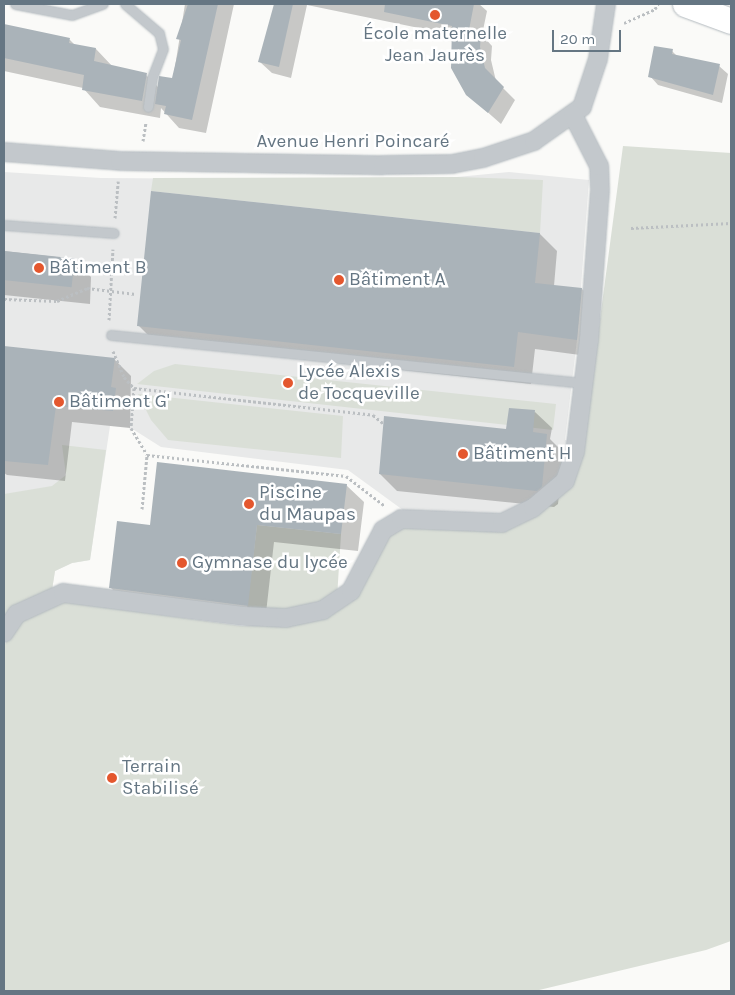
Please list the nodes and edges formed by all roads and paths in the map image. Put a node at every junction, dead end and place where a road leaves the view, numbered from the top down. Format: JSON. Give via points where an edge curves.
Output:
{"nodes":[{"id":1,"x":15,"y":4,"type":"edge"},
{"id":2,"x":103,"y":4,"type":"edge"},
{"id":3,"x":125,"y":4,"type":"edge"},
{"id":4,"x":606,"y":4,"type":"edge"},
{"id":5,"x":685,"y":4,"type":"edge"},
{"id":6,"x":731,"y":21,"type":"edge"},
{"id":7,"x":148,"y":107,"type":"joint"},
{"id":8,"x":573,"y":115,"type":"junction"},
{"id":9,"x":4,"y":152,"type":"edge"},
{"id":10,"x":120,"y":161,"type":"junction"},
{"id":11,"x":143,"y":161,"type":"junction"},
{"id":12,"x":731,"y":223,"type":"edge"},
{"id":13,"x":4,"y":225,"type":"edge"},
{"id":14,"x":631,"y":228,"type":"dead end"},
{"id":15,"x":114,"y":233,"type":"junction"},
{"id":16,"x":109,"y":291,"type":"junction"},
{"id":17,"x":136,"y":294,"type":"dead end"},
{"id":18,"x":4,"y":299,"type":"edge"},
{"id":19,"x":111,"y":336,"type":"junction"},
{"id":20,"x":584,"y":383,"type":"junction"},
{"id":21,"x":134,"y":388,"type":"junction"},
{"id":22,"x":384,"y":424,"type":"dead end"},
{"id":23,"x":147,"y":455,"type":"junction"},
{"id":24,"x":142,"y":509,"type":"dead end"},
{"id":25,"x":401,"y":519,"type":"junction"},
{"id":26,"x":4,"y":633,"type":"edge"}],
"edges":[{"from":1,"to":2,"type":"lane","via":[[72,15]]},
{"from":3,"to":7,"type":"lane","via":[[158,33],[163,49],[152,78]]},
{"from":4,"to":8,"type":"street","name":"Avenue Henri Poincaré","via":[[589,92],[582,107]]},
{"from":5,"to":6,"type":"street"},
{"from":7,"to":11,"type":"path"},
{"from":8,"to":11,"type":"street","name":"Avenue Henri Poincaré","via":[[534,141],[483,158],[452,164]]},
{"from":8,"to":20,"type":"street","via":[[599,166],[600,190]]},
{"from":9,"to":10,"type":"street","name":"Avenue Henri Poincaré"},
{"from":10,"to":11,"type":"street","name":"Avenue Henri Poincaré"},
{"from":10,"to":15,"type":"path"},
{"from":12,"to":14,"type":"path"},
{"from":13,"to":15,"type":"lane"},
{"from":15,"to":16,"type":"path"},
{"from":16,"to":17,"type":"path"},
{"from":16,"to":18,"type":"path","via":[[87,288],[57,301]]},
{"from":16,"to":19,"type":"path"},
{"from":19,"to":20,"type":"lane"},
{"from":19,"to":21,"type":"path","via":[[124,377]]},
{"from":20,"to":25,"type":"street","via":[[576,452],[565,481],[532,508],[502,523]]},
{"from":21,"to":22,"type":"path","via":[[373,415]]},
{"from":21,"to":23,"type":"path","via":[[130,428]]},
{"from":23,"to":24,"type":"path"},
{"from":23,"to":25,"type":"path","via":[[346,476]]},
{"from":25,"to":26,"type":"street","via":[[383,530],[351,590],[323,610],[286,618],[243,616],[63,593],[17,614]]}]}
